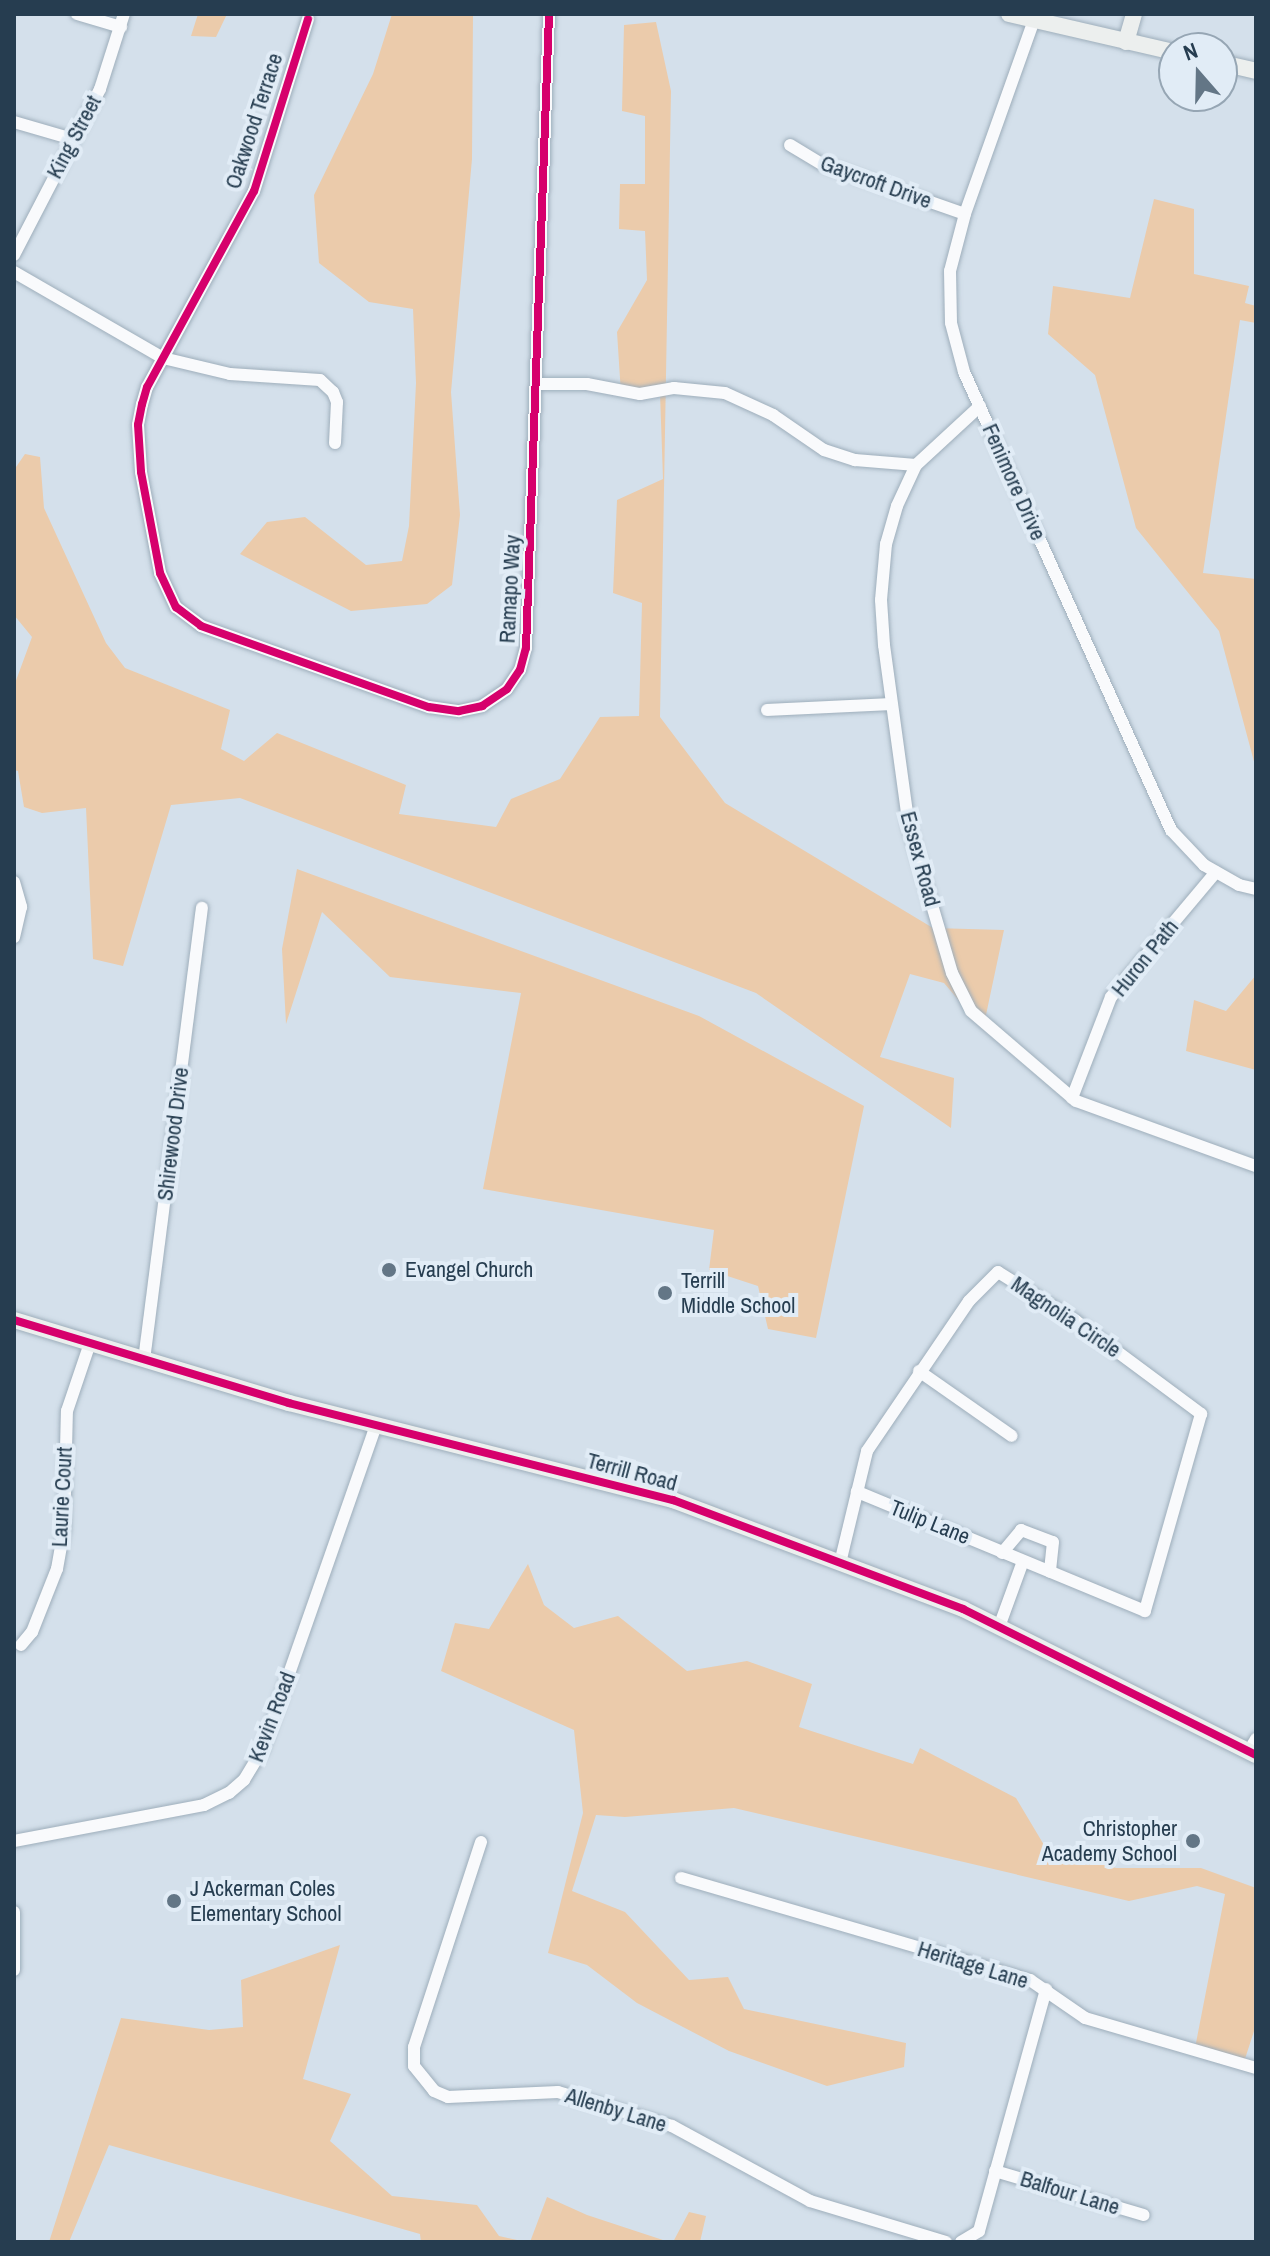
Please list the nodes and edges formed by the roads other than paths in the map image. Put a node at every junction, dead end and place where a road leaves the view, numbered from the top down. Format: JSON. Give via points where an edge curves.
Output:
{"nodes":[{"id":1,"x":77,"y":14,"type":"edge"},
{"id":2,"x":549,"y":14,"type":"edge"},
{"id":3,"x":1009,"y":14,"type":"edge"},
{"id":4,"x":1134,"y":14,"type":"edge"},
{"id":5,"x":308,"y":19,"type":"dead end"},
{"id":6,"x":123,"y":20,"type":"edge"},
{"id":7,"x":1034,"y":20,"type":"junction"},
{"id":8,"x":1126,"y":42,"type":"junction"},
{"id":9,"x":1158,"y":49,"type":"edge"},
{"id":10,"x":14,"y":122,"type":"edge"},
{"id":11,"x":73,"y":139,"type":"junction"},
{"id":12,"x":790,"y":145,"type":"dead end"},
{"id":13,"x":965,"y":214,"type":"junction"},
{"id":14,"x":15,"y":252,"type":"edge"},
{"id":15,"x":14,"y":272,"type":"edge"},
{"id":16,"x":163,"y":358,"type":"junction"},
{"id":17,"x":538,"y":384,"type":"junction"},
{"id":18,"x":980,"y":406,"type":"junction"},
{"id":19,"x":335,"y":443,"type":"dead end"},
{"id":20,"x":916,"y":465,"type":"junction"},
{"id":21,"x":891,"y":704,"type":"junction"},
{"id":22,"x":767,"y":710,"type":"dead end"},
{"id":23,"x":1216,"y":872,"type":"junction"},
{"id":24,"x":14,"y":882,"type":"edge"},
{"id":25,"x":1256,"y":889,"type":"edge"},
{"id":26,"x":202,"y":908,"type":"dead end"},
{"id":27,"x":14,"y":937,"type":"edge"},
{"id":28,"x":1072,"y":1098,"type":"junction"},
{"id":29,"x":1256,"y":1166,"type":"edge"},
{"id":30,"x":14,"y":1320,"type":"edge"},
{"id":31,"x":90,"y":1343,"type":"junction"},
{"id":32,"x":144,"y":1360,"type":"junction"},
{"id":33,"x":919,"y":1371,"type":"junction"},
{"id":34,"x":376,"y":1425,"type":"junction"},
{"id":35,"x":1012,"y":1436,"type":"dead end"},
{"id":36,"x":857,"y":1492,"type":"junction"},
{"id":37,"x":1002,"y":1553,"type":"junction"},
{"id":38,"x":1023,"y":1561,"type":"junction"},
{"id":39,"x":840,"y":1563,"type":"junction"},
{"id":40,"x":1050,"y":1572,"type":"junction"},
{"id":41,"x":1145,"y":1611,"type":"joint"},
{"id":42,"x":999,"y":1627,"type":"junction"},
{"id":43,"x":21,"y":1645,"type":"dead end"},
{"id":44,"x":1254,"y":1749,"type":"edge"},
{"id":45,"x":14,"y":1841,"type":"edge"},
{"id":46,"x":481,"y":1842,"type":"dead end"},
{"id":47,"x":681,"y":1878,"type":"dead end"},
{"id":48,"x":14,"y":1912,"type":"edge"},
{"id":49,"x":14,"y":1970,"type":"edge"},
{"id":50,"x":1046,"y":1989,"type":"junction"},
{"id":51,"x":1256,"y":2068,"type":"edge"},
{"id":52,"x":995,"y":2171,"type":"junction"},
{"id":53,"x":1144,"y":2215,"type":"dead end"},
{"id":54,"x":946,"y":2242,"type":"edge"},
{"id":55,"x":961,"y":2242,"type":"edge"}],
"edges":[{"from":1,"to":6,"type":"street"},
{"from":2,"to":17,"type":"street","name":"Ramapo Way"},
{"from":3,"to":7,"type":"street"},
{"from":4,"to":8,"type":"street"},
{"from":5,"to":16,"type":"street","name":"Oakwood Terrace","via":[[254,191]]},
{"from":6,"to":11,"type":"street","name":"King Street","via":[[100,89]]},
{"from":7,"to":8,"type":"street"},
{"from":7,"to":13,"type":"street","name":"Fenimore Drive"},
{"from":8,"to":9,"type":"street"},
{"from":10,"to":11,"type":"street"},
{"from":11,"to":14,"type":"street","name":"King Street"},
{"from":12,"to":13,"type":"street","name":"Gaycroft Drive","via":[[822,164]]},
{"from":13,"to":18,"type":"street","name":"Fenimore Drive","via":[[950,271],[951,323]]},
{"from":15,"to":16,"type":"street"},
{"from":16,"to":17,"type":"street","name":"Ramapo Way","via":[[144,396],[138,440],[160,573],[176,607],[201,626],[444,710],[467,710],[495,698],[523,663]]},
{"from":16,"to":19,"type":"street","via":[[230,374],[320,380],[337,402]]},
{"from":17,"to":20,"type":"street","via":[[587,384],[640,394],[674,388],[725,393],[773,415],[824,450],[855,460]]},
{"from":18,"to":20,"type":"street","name":"Essex Road"},
{"from":18,"to":23,"type":"street","name":"Fenimore Drive","via":[[1171,830]]},
{"from":20,"to":21,"type":"street","name":"Essex Road","via":[[886,544],[881,600]]},
{"from":21,"to":22,"type":"street"},
{"from":21,"to":28,"type":"street","name":"Essex Road","via":[[909,827],[952,973],[971,1011]]},
{"from":23,"to":25,"type":"street","name":"Fenimore Drive"},
{"from":23,"to":28,"type":"street","name":"Huron Path","via":[[1111,997]]},
{"from":24,"to":27,"type":"street","via":[[21,907]]},
{"from":26,"to":32,"type":"street","name":"Shirewood Drive"},
{"from":28,"to":29,"type":"street","name":"Essex Road"},
{"from":30,"to":31,"type":"street","name":"Terrill Road"},
{"from":31,"to":32,"type":"street","name":"Terrill Road"},
{"from":31,"to":43,"type":"street","name":"Laurie Court","via":[[67,1411],[64,1531],[57,1569],[32,1632]]},
{"from":32,"to":34,"type":"street","name":"Terrill Road"},
{"from":33,"to":35,"type":"street"},
{"from":33,"to":36,"type":"street","name":"Magnolia Circle","via":[[867,1451]]},
{"from":33,"to":41,"type":"street","name":"Magnolia Circle","via":[[969,1301],[998,1272],[1076,1321],[1201,1414]]},
{"from":34,"to":39,"type":"street","name":"Terrill Road","via":[[673,1500]]},
{"from":34,"to":45,"type":"street","name":"Kevin Road","via":[[263,1748],[244,1780],[204,1805]]},
{"from":36,"to":37,"type":"street","name":"Tulip Lane"},
{"from":36,"to":39,"type":"street","name":"Magnolia Circle"},
{"from":37,"to":38,"type":"street","name":"Tulip Lane"},
{"from":37,"to":40,"type":"street","via":[[1021,1530],[1053,1542]]},
{"from":38,"to":40,"type":"street","name":"Tulip Lane"},
{"from":38,"to":42,"type":"street"},
{"from":39,"to":42,"type":"street","name":"Terrill Road"},
{"from":40,"to":41,"type":"street","name":"Tulip Lane"},
{"from":42,"to":44,"type":"street","name":"Terrill Road"},
{"from":46,"to":54,"type":"street","name":"Allenby Lane","via":[[414,2047],[414,2066],[434,2091],[448,2097],[558,2092],[672,2126],[810,2201]]},
{"from":47,"to":50,"type":"street","name":"Heritage Lane"},
{"from":48,"to":49,"type":"street"},
{"from":50,"to":51,"type":"street","name":"Heritage Lane","via":[[1085,2018]]},
{"from":50,"to":52,"type":"street"},
{"from":52,"to":53,"type":"street","name":"Balfour Lane"},
{"from":52,"to":55,"type":"street","via":[[979,2231]]}]}
